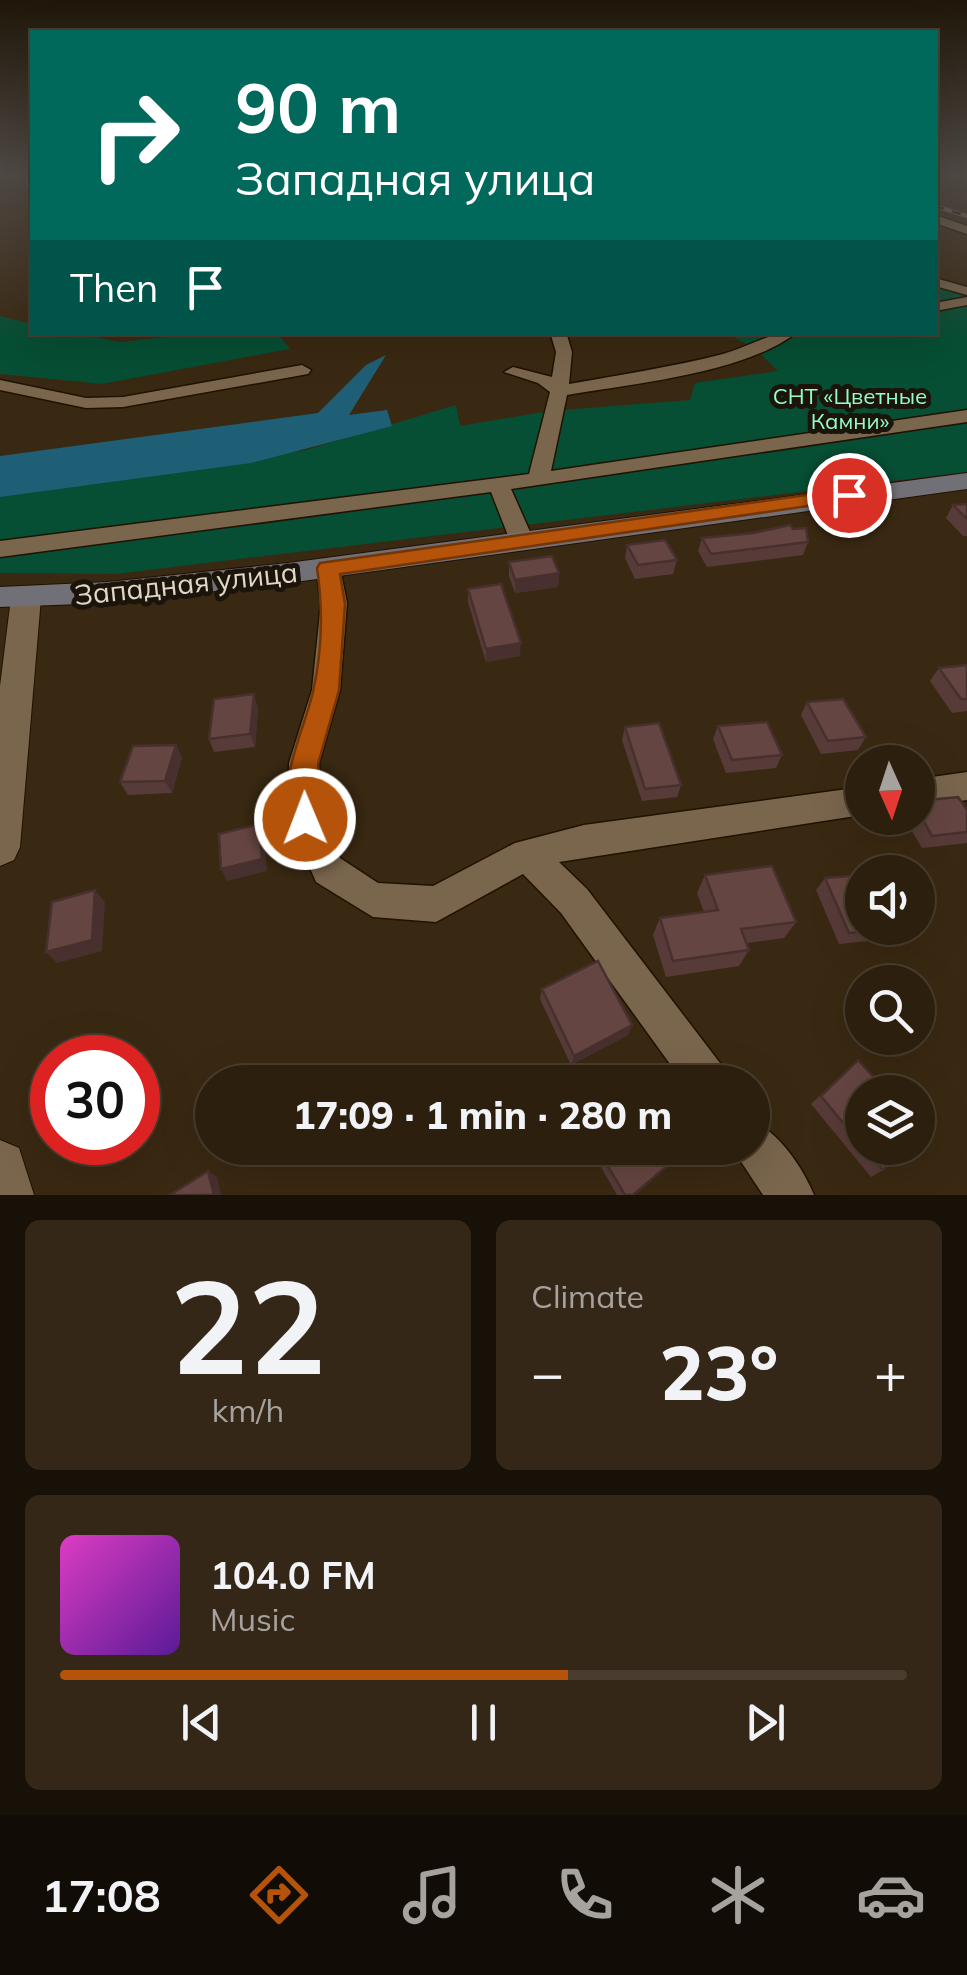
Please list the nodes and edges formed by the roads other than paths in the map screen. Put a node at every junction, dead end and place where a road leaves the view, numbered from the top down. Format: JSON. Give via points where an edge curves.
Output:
{"nodes":[{"id":1,"x":938,"y":283,"type":"edge"},
{"id":2,"x":967,"y":291,"type":"edge"},
{"id":3,"x":967,"y":301,"type":"edge"},
{"id":4,"x":938,"y":306,"type":"edge"},
{"id":5,"x":559,"y":335,"type":"edge"},
{"id":6,"x":783,"y":335,"type":"edge"},
{"id":7,"x":302,"y":370,"type":"dead end"},
{"id":8,"x":513,"y":372,"type":"dead end"},
{"id":9,"x":0,"y":385,"type":"edge"},
{"id":10,"x":559,"y":391,"type":"junction"},
{"id":11,"x":967,"y":416,"type":"edge"},
{"id":12,"x":540,"y":476,"type":"junction"},
{"id":13,"x":967,"y":482,"type":"edge"},
{"id":14,"x":498,"y":483,"type":"junction"},
{"id":15,"x":522,"y":542,"type":"junction"},
{"id":16,"x":0,"y":548,"type":"edge"},
{"id":17,"x":328,"y":568,"type":"junction"},
{"id":18,"x":13,"y":597,"type":"edge"},
{"id":19,"x":967,"y":786,"type":"edge"},
{"id":20,"x":935,"y":791,"type":"edge"},
{"id":21,"x":845,"y":803,"type":"edge"},
{"id":22,"x":0,"y":847,"type":"edge"},
{"id":23,"x":526,"y":854,"type":"junction"},
{"id":24,"x":695,"y":1065,"type":"edge"},
{"id":25,"x":768,"y":1165,"type":"edge"},
{"id":26,"x":0,"y":1167,"type":"edge"},
{"id":27,"x":7,"y":1195,"type":"edge"},
{"id":28,"x":791,"y":1195,"type":"edge"}],
"edges":[{"from":1,"to":2,"type":"street"},
{"from":3,"to":4,"type":"street"},
{"from":5,"to":10,"type":"street","via":[[564,352]]},
{"from":6,"to":10,"type":"street","via":[[692,368]]},
{"from":7,"to":9,"type":"street","via":[[123,402],[86,403]]},
{"from":8,"to":10,"type":"street","via":[[544,379]]},
{"from":10,"to":12,"type":"street"},
{"from":11,"to":12,"type":"street"},
{"from":12,"to":14,"type":"street"},
{"from":13,"to":15,"type":"main road","name":"Западная улица"},
{"from":14,"to":15,"type":"street"},
{"from":14,"to":16,"type":"street"},
{"from":15,"to":17,"type":"main road","name":"Западная улица"},
{"from":17,"to":18,"type":"main road","name":"Западная улица","via":[[136,591]]},
{"from":17,"to":23,"type":"street","via":[[334,604],[326,690],[304,764],[305,819],[328,870],[373,900],[436,904]]},
{"from":18,"to":22,"type":"street"},
{"from":19,"to":20,"type":"street"},
{"from":21,"to":23,"type":"street"},
{"from":23,"to":24,"type":"street","via":[[574,901]]},
{"from":25,"to":28,"type":"street"},
{"from":26,"to":27,"type":"street"}]}
